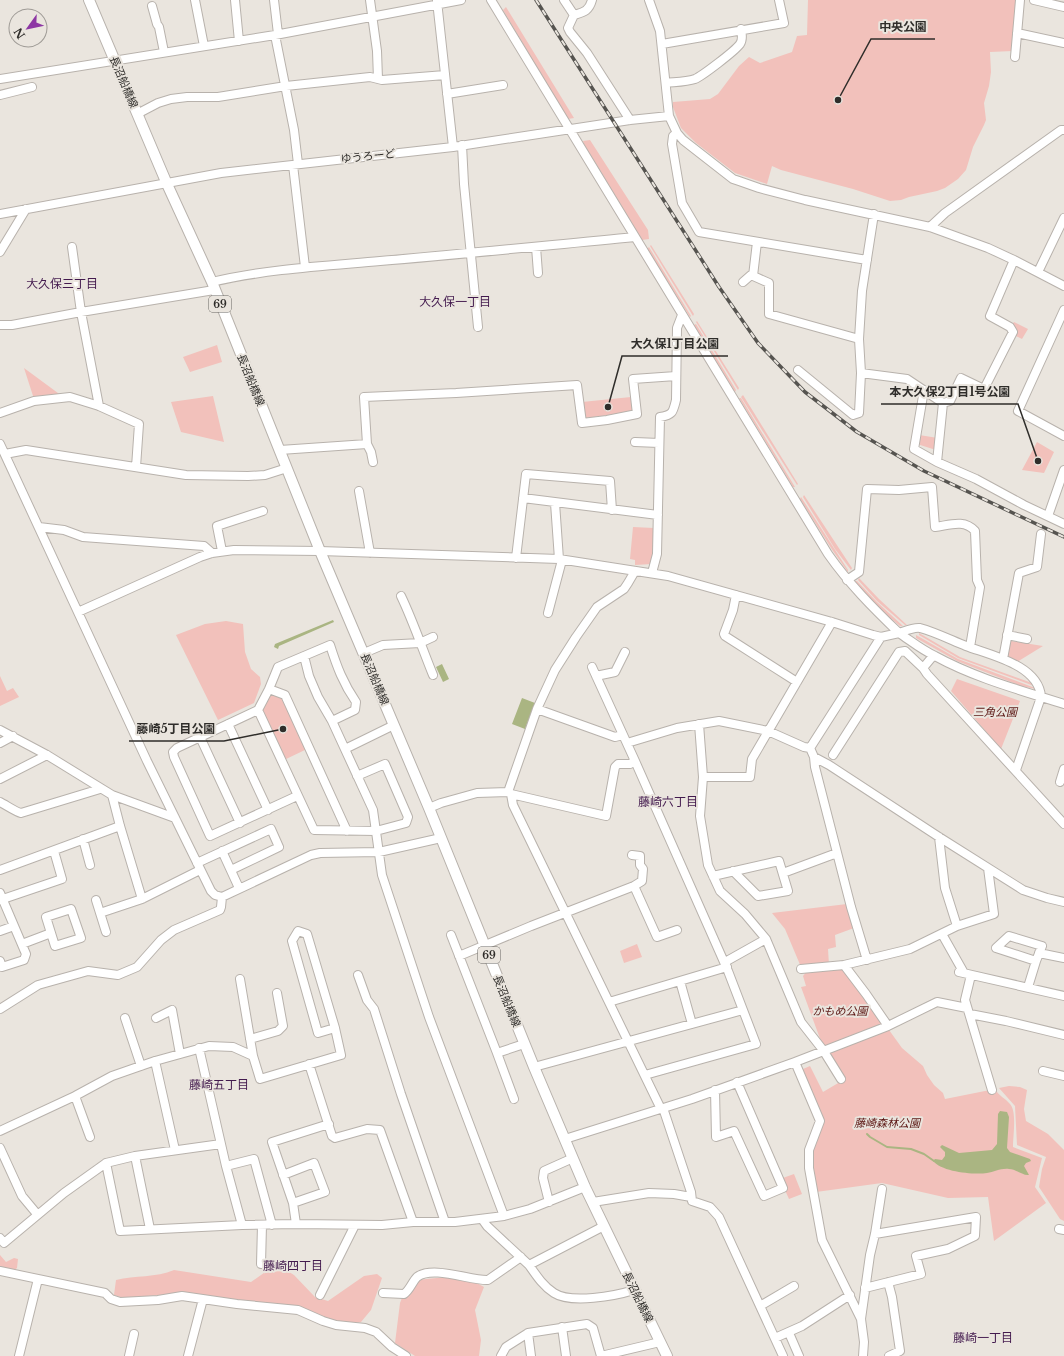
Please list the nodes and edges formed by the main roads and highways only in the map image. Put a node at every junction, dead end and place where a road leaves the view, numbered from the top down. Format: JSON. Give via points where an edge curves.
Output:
{"nodes":[{"id":1,"x":89,"y":0,"type":"edge"},
{"id":2,"x":666,"y":1356,"type":"edge"}],
"edges":[{"from":1,"to":2,"type":"main road","name":"長沼船橋線","number":"69","via":[[213,286],[524,1044],[592,1202]]}]}
